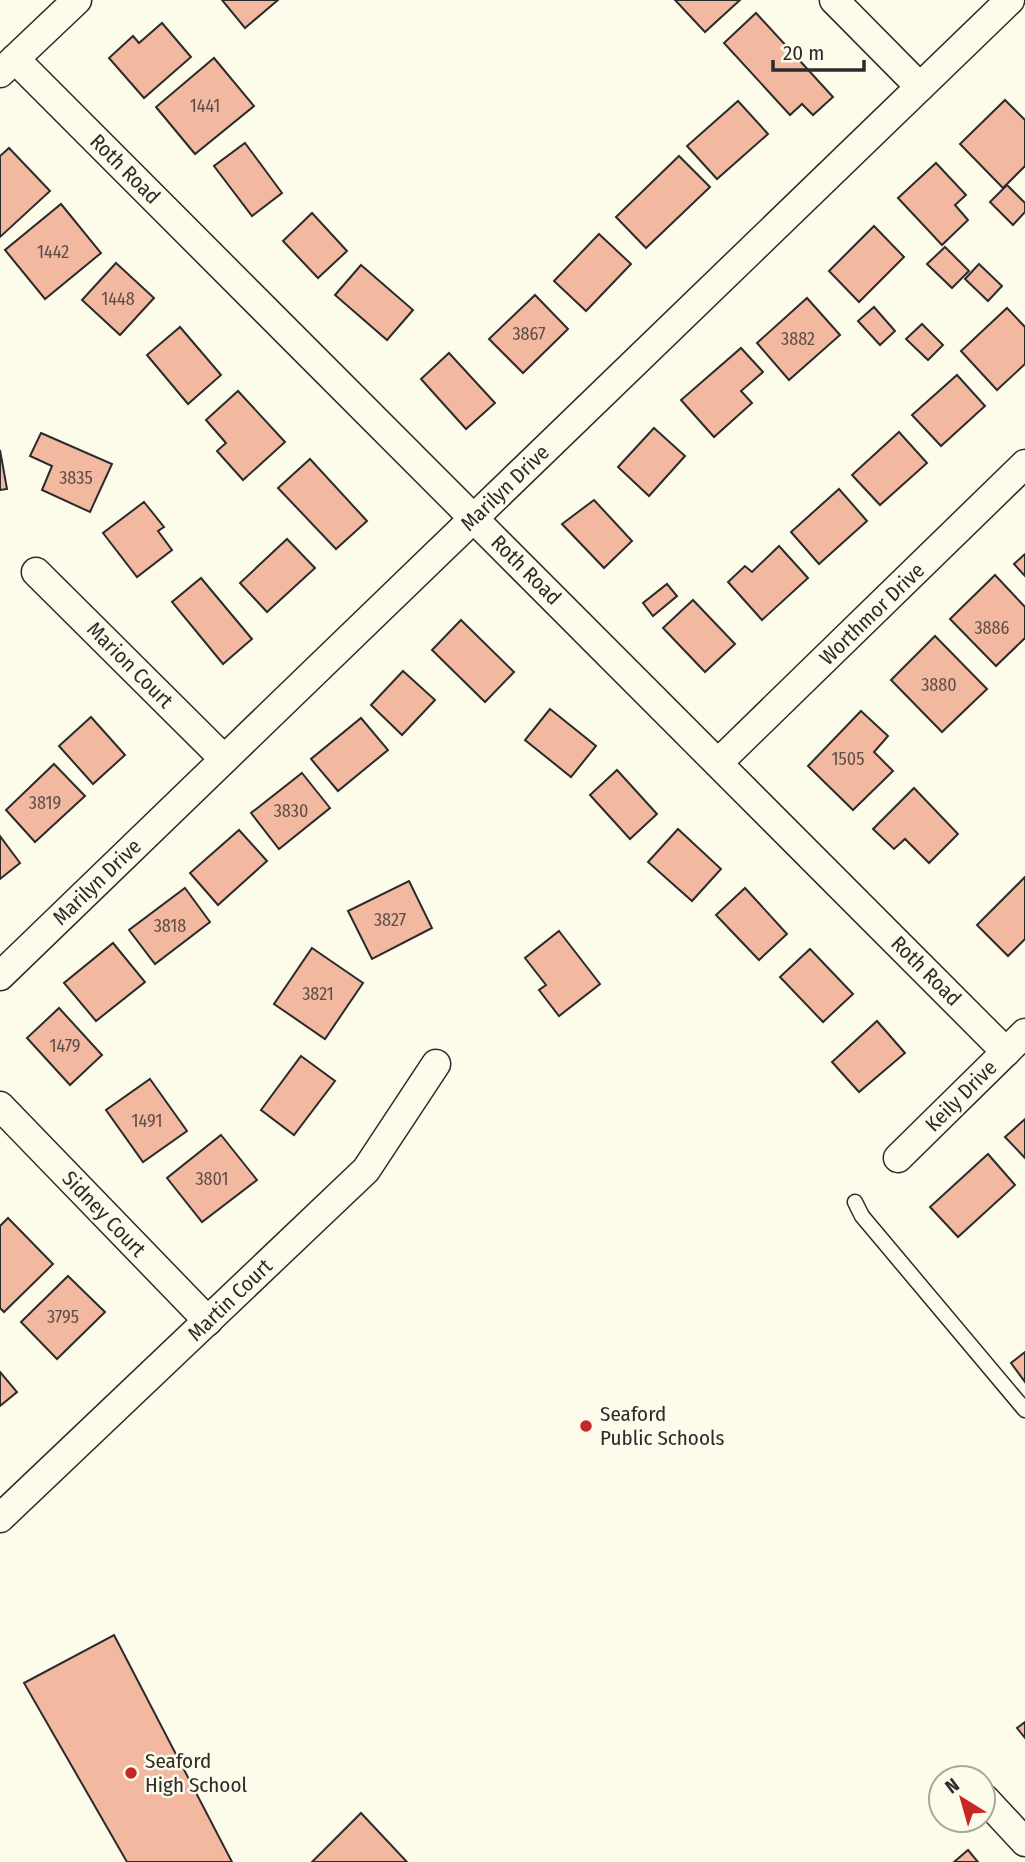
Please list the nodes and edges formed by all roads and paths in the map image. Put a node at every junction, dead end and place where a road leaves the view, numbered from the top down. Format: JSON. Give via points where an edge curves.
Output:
{"nodes":[{"id":1,"x":77,"y":0,"type":"edge"},
{"id":2,"x":834,"y":0,"type":"edge"},
{"id":3,"x":1010,"y":0,"type":"edge"},
{"id":4,"x":8,"y":66,"type":"edge"},
{"id":5,"x":920,"y":87,"type":"junction"},
{"id":6,"x":1025,"y":464,"type":"edge"},
{"id":7,"x":474,"y":518,"type":"junction"},
{"id":8,"x":36,"y":572,"type":"dead end"},
{"id":9,"x":224,"y":759,"type":"junction"},
{"id":10,"x":718,"y":763,"type":"junction"},
{"id":11,"x":0,"y":976,"type":"edge"},
{"id":12,"x":1016,"y":1042,"type":"edge"},
{"id":13,"x":436,"y":1064,"type":"dead end"},
{"id":14,"x":0,"y":1106,"type":"edge"},
{"id":15,"x":898,"y":1158,"type":"dead end"},
{"id":16,"x":855,"y":1202,"type":"dead end"},
{"id":17,"x":208,"y":1321,"type":"junction"},
{"id":18,"x":1025,"y":1410,"type":"edge"},
{"id":19,"x":0,"y":1518,"type":"edge"},
{"id":20,"x":997,"y":1812,"type":"edge"},
{"id":21,"x":1025,"y":1842,"type":"edge"}],
"edges":[{"from":1,"to":4,"type":"street"},
{"from":2,"to":5,"type":"street"},
{"from":3,"to":5,"type":"street","name":"Marilyn Drive"},
{"from":4,"to":7,"type":"street","name":"Roth Road"},
{"from":5,"to":7,"type":"street","name":"Marilyn Drive"},
{"from":6,"to":10,"type":"street","name":"Worthmor Drive"},
{"from":7,"to":9,"type":"street","name":"Marilyn Drive"},
{"from":7,"to":10,"type":"street","name":"Roth Road"},
{"from":8,"to":9,"type":"street","name":"Marion Court"},
{"from":9,"to":11,"type":"street","name":"Marilyn Drive"},
{"from":10,"to":12,"type":"street","name":"Roth Road"},
{"from":12,"to":15,"type":"street","name":"Keily Drive"},
{"from":13,"to":17,"type":"street","name":"Martin Court","via":[[366,1170]]},
{"from":14,"to":17,"type":"street","name":"Sidney Court"},
{"from":16,"to":18,"type":"lane"},
{"from":17,"to":19,"type":"street","name":"Martin Court"},
{"from":20,"to":21,"type":"street"}]}
